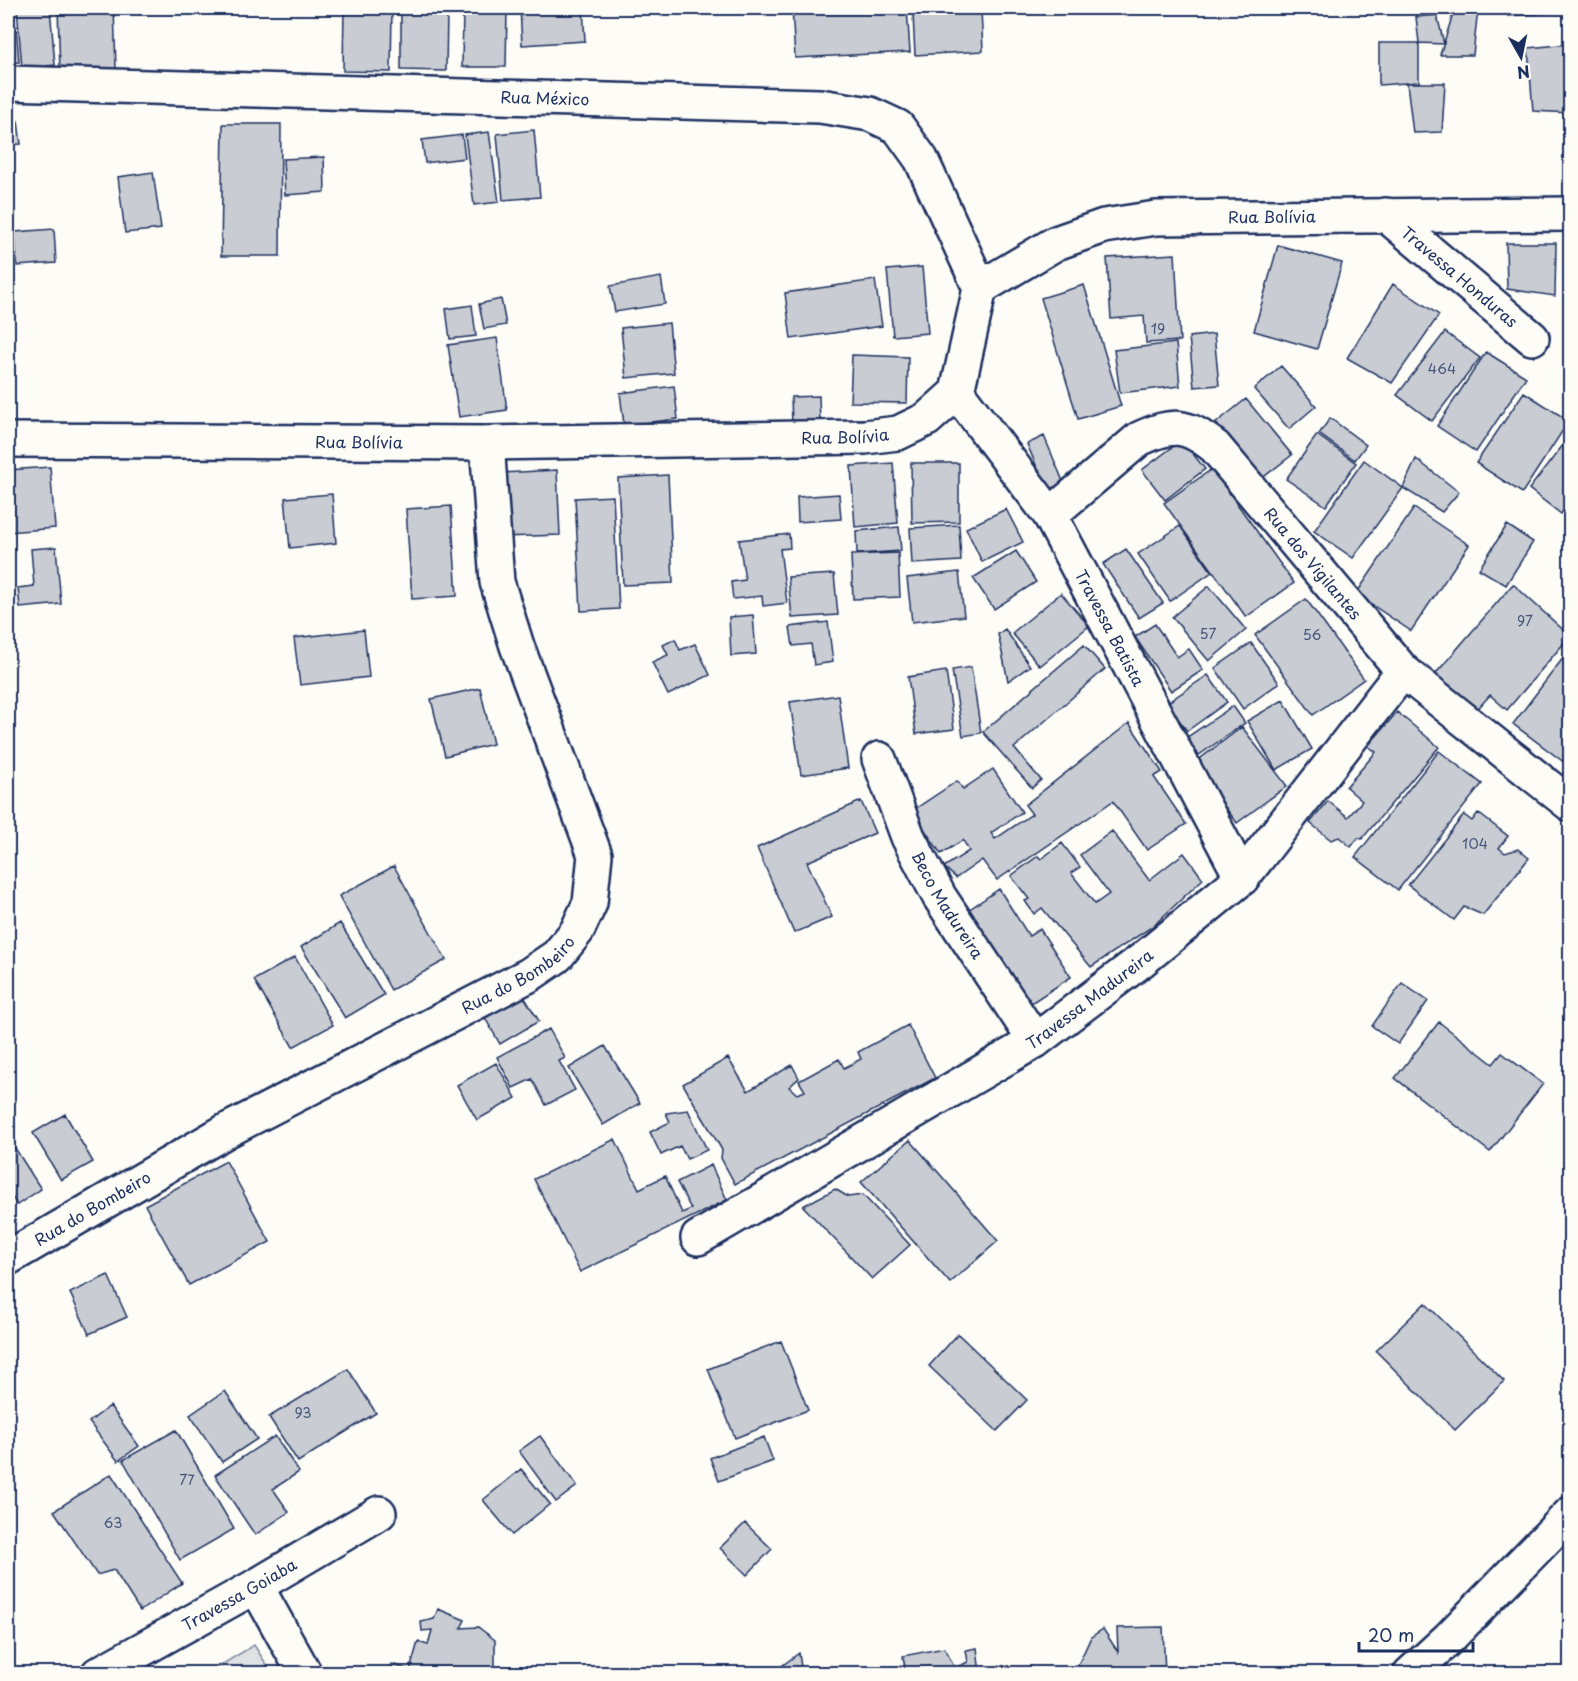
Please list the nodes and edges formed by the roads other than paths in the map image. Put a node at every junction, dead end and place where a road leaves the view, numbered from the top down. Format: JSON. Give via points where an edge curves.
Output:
{"nodes":[{"id":1,"x":8,"y":83,"type":"edge"},
{"id":2,"x":1570,"y":214,"type":"edge"},
{"id":3,"x":1386,"y":215,"type":"junction"},
{"id":4,"x":980,"y":288,"type":"junction"},
{"id":5,"x":1532,"y":338,"type":"dead end"},
{"id":6,"x":957,"y":392,"type":"junction"},
{"id":7,"x":8,"y":440,"type":"edge"},
{"id":8,"x":487,"y":443,"type":"junction"},
{"id":9,"x":1050,"y":515,"type":"junction"},
{"id":10,"x":1403,"y":670,"type":"junction"},
{"id":11,"x":879,"y":759,"type":"dead end"},
{"id":12,"x":1570,"y":804,"type":"edge"},
{"id":13,"x":1242,"y":878,"type":"junction"},
{"id":14,"x":1035,"y":1041,"type":"junction"},
{"id":15,"x":698,"y":1238,"type":"dead end"},
{"id":16,"x":8,"y":1258,"type":"edge"},
{"id":17,"x":379,"y":1513,"type":"dead end"},
{"id":18,"x":1570,"y":1514,"type":"edge"},
{"id":19,"x":256,"y":1586,"type":"junction"},
{"id":20,"x":98,"y":1674,"type":"edge"},
{"id":21,"x":305,"y":1674,"type":"edge"},
{"id":22,"x":1410,"y":1674,"type":"edge"}],
"edges":[{"from":1,"to":4,"type":"street","name":"Rua México","via":[[808,106],[870,114],[898,127],[921,159]]},
{"from":2,"to":3,"type":"street","name":"Rua Bolívia"},
{"from":3,"to":4,"type":"street","name":"Rua Bolívia","via":[[1156,218],[1104,226],[1056,243]]},
{"from":3,"to":5,"type":"street","name":"Travessa Honduras"},
{"from":4,"to":6,"type":"street"},
{"from":6,"to":8,"type":"street","name":"Rua Bolívia","via":[[927,419],[898,433],[865,438]]},
{"from":6,"to":9,"type":"street","name":"Travessa Batista"},
{"from":7,"to":8,"type":"street","name":"Rua Bolívia"},
{"from":8,"to":16,"type":"street","name":"Rua do Bombeiro","via":[[497,582],[595,855],[590,903],[577,931],[557,956],[529,975],[226,1131]]},
{"from":9,"to":10,"type":"street","name":"Rua dos Vigilantes","via":[[1139,439],[1177,426],[1197,432],[1215,447]]},
{"from":9,"to":13,"type":"street","name":"Travessa Batista"},
{"from":10,"to":12,"type":"street","name":"Rua dos Vigilantes"},
{"from":10,"to":13,"type":"street","name":"Travessa Madureira"},
{"from":11,"to":14,"type":"street","name":"Beco Madureira","via":[[908,837],[939,896]]},
{"from":13,"to":14,"type":"street","name":"Travessa Madureira"},
{"from":14,"to":15,"type":"street","name":"Travessa Madureira"},
{"from":17,"to":19,"type":"street","name":"Travessa Goiaba"},
{"from":18,"to":22,"type":"street"},
{"from":19,"to":20,"type":"street","name":"Travessa Goiaba"},
{"from":19,"to":21,"type":"street"}]}
